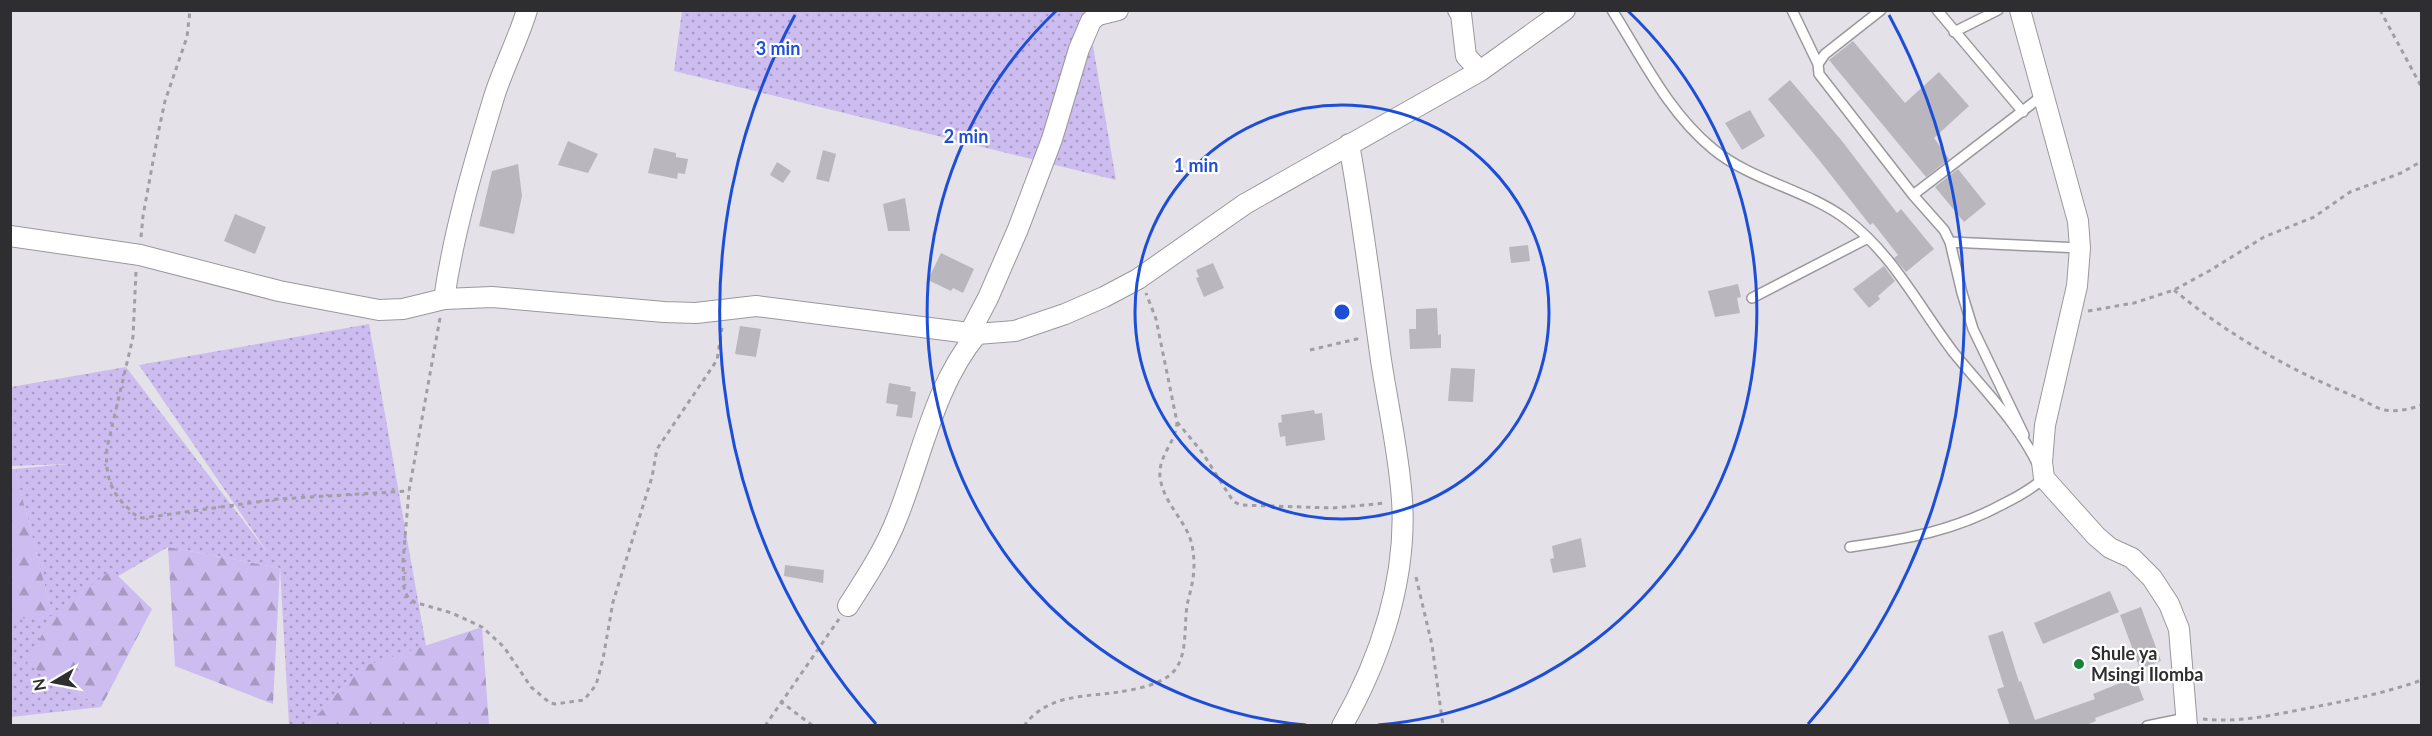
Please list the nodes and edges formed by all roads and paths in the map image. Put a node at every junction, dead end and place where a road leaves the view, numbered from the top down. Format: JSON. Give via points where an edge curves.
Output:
{"nodes":[{"id":1,"x":190,"y":10,"type":"edge"},
{"id":2,"x":527,"y":10,"type":"edge"},
{"id":3,"x":1118,"y":10,"type":"edge"},
{"id":4,"x":1458,"y":10,"type":"edge"},
{"id":5,"x":1565,"y":10,"type":"edge"},
{"id":6,"x":1612,"y":10,"type":"edge"},
{"id":7,"x":1792,"y":10,"type":"edge"},
{"id":8,"x":1881,"y":10,"type":"edge"},
{"id":9,"x":1937,"y":10,"type":"edge"},
{"id":10,"x":1998,"y":10,"type":"edge"},
{"id":11,"x":2020,"y":10,"type":"edge"},
{"id":12,"x":2380,"y":10,"type":"edge"},
{"id":13,"x":1091,"y":16,"type":"edge"},
{"id":14,"x":1954,"y":32,"type":"junction"},
{"id":15,"x":1818,"y":64,"type":"junction"},
{"id":16,"x":1480,"y":71,"type":"junction"},
{"id":17,"x":2421,"y":88,"type":"edge"},
{"id":18,"x":2042,"y":96,"type":"junction"},
{"id":19,"x":2023,"y":112,"type":"junction"},
{"id":20,"x":1349,"y":144,"type":"junction"},
{"id":21,"x":2421,"y":161,"type":"edge"},
{"id":22,"x":1913,"y":195,"type":"junction"},
{"id":23,"x":10,"y":236,"type":"edge"},
{"id":24,"x":1868,"y":238,"type":"junction"},
{"id":25,"x":1950,"y":242,"type":"junction"},
{"id":26,"x":2080,"y":248,"type":"junction"},
{"id":27,"x":140,"y":255,"type":"junction"},
{"id":28,"x":1138,"y":279,"type":"junction"},
{"id":29,"x":2174,"y":290,"type":"junction"},
{"id":30,"x":1752,"y":298,"type":"dead end"},
{"id":31,"x":444,"y":299,"type":"junction"},
{"id":32,"x":725,"y":308,"type":"junction"},
{"id":33,"x":2071,"y":314,"type":"junction"},
{"id":34,"x":973,"y":334,"type":"junction"},
{"id":35,"x":1378,"y":334,"type":"junction"},
{"id":36,"x":1310,"y":350,"type":"dead end"},
{"id":37,"x":2421,"y":405,"type":"edge"},
{"id":38,"x":1177,"y":422,"type":"junction"},
{"id":39,"x":2027,"y":443,"type":"junction"},
{"id":40,"x":2044,"y":478,"type":"junction"},
{"id":41,"x":410,"y":491,"type":"junction"},
{"id":42,"x":1402,"y":501,"type":"junction"},
{"id":43,"x":1850,"y":547,"type":"dead end"},
{"id":44,"x":1414,"y":572,"type":"dead end"},
{"id":45,"x":848,"y":606,"type":"joint"},
{"id":46,"x":2421,"y":680,"type":"edge"},
{"id":47,"x":780,"y":701,"type":"junction"},
{"id":48,"x":2187,"y":722,"type":"edge"},
{"id":49,"x":765,"y":726,"type":"edge"},
{"id":50,"x":813,"y":726,"type":"edge"},
{"id":51,"x":1024,"y":726,"type":"edge"},
{"id":52,"x":1342,"y":726,"type":"edge"},
{"id":53,"x":1443,"y":726,"type":"edge"},
{"id":54,"x":2147,"y":726,"type":"edge"}],
"edges":[{"from":1,"to":27,"type":"path","via":[[187,37],[158,134]]},
{"from":2,"to":31,"type":"street","via":[[495,95],[473,171]]},
{"from":3,"to":13,"type":"street"},
{"from":4,"to":16,"type":"street","via":[[1466,56]]},
{"from":5,"to":16,"type":"street"},
{"from":6,"to":24,"type":"lane","via":[[1660,91],[1715,150],[1816,199]]},
{"from":7,"to":15,"type":"lane"},
{"from":8,"to":15,"type":"lane","via":[[1825,54]]},
{"from":9,"to":14,"type":"lane"},
{"from":10,"to":14,"type":"lane"},
{"from":11,"to":18,"type":"street"},
{"from":12,"to":17,"type":"path"},
{"from":13,"to":34,"type":"street","via":[[1052,139]]},
{"from":14,"to":19,"type":"lane"},
{"from":15,"to":22,"type":"lane","via":[[1822,79]]},
{"from":16,"to":20,"type":"street"},
{"from":18,"to":19,"type":"lane"},
{"from":18,"to":26,"type":"street","via":[[2078,221]]},
{"from":19,"to":22,"type":"lane"},
{"from":20,"to":28,"type":"street","via":[[1245,204]]},
{"from":20,"to":35,"type":"street"},
{"from":21,"to":29,"type":"path","via":[[2350,192],[2314,217],[2264,237]]},
{"from":22,"to":25,"type":"lane"},
{"from":23,"to":27,"type":"street"},
{"from":24,"to":30,"type":"lane"},
{"from":24,"to":39,"type":"lane"},
{"from":25,"to":26,"type":"lane"},
{"from":25,"to":39,"type":"lane","via":[[1973,329]]},
{"from":26,"to":33,"type":"street"},
{"from":27,"to":31,"type":"street","via":[[279,291],[379,310],[403,309]]},
{"from":27,"to":41,"type":"path","via":[[133,337],[106,463],[113,489],[134,514],[144,518],[278,499]]},
{"from":28,"to":34,"type":"street","via":[[1039,323],[1016,330]]},
{"from":28,"to":38,"type":"path","via":[[1150,300]]},
{"from":29,"to":33,"type":"path","via":[[2134,303]]},
{"from":29,"to":37,"type":"path","via":[[2254,346],[2335,389],[2386,410]]},
{"from":31,"to":32,"type":"street","via":[[492,297],[664,312],[696,313]]},
{"from":31,"to":41,"type":"path"},
{"from":32,"to":34,"type":"street","via":[[756,306]]},
{"from":32,"to":41,"type":"path","via":[[717,360],[657,449],[613,602],[598,678],[594,690],[584,700],[550,703],[531,687],[504,647],[482,627],[452,613],[420,605],[407,596],[403,561]]},
{"from":33,"to":40,"type":"street","via":[[2046,425]]},
{"from":34,"to":45,"type":"street","via":[[944,386],[896,521]]},
{"from":35,"to":36,"type":"path"},
{"from":35,"to":42,"type":"street"},
{"from":38,"to":42,"type":"path","via":[[1202,452],[1233,501],[1240,505],[1333,508]]},
{"from":38,"to":51,"type":"path","via":[[1176,432],[1162,457],[1160,476],[1166,497],[1185,526],[1194,563],[1180,662],[1172,674],[1145,686],[1053,702]]},
{"from":39,"to":40,"type":"lane"},
{"from":40,"to":43,"type":"lane","via":[[2010,501],[1965,523],[1917,537]]},
{"from":40,"to":48,"type":"street","via":[[2096,536],[2132,558],[2152,578],[2169,604],[2179,629]]},
{"from":42,"to":52,"type":"street","via":[[1403,534],[1393,599],[1380,645]]},
{"from":44,"to":53,"type":"path","via":[[1432,645]]},
{"from":45,"to":47,"type":"path"},
{"from":46,"to":48,"type":"path","via":[[2272,715]]},
{"from":47,"to":49,"type":"path"},
{"from":47,"to":50,"type":"path"},
{"from":48,"to":54,"type":"lane"}]}
